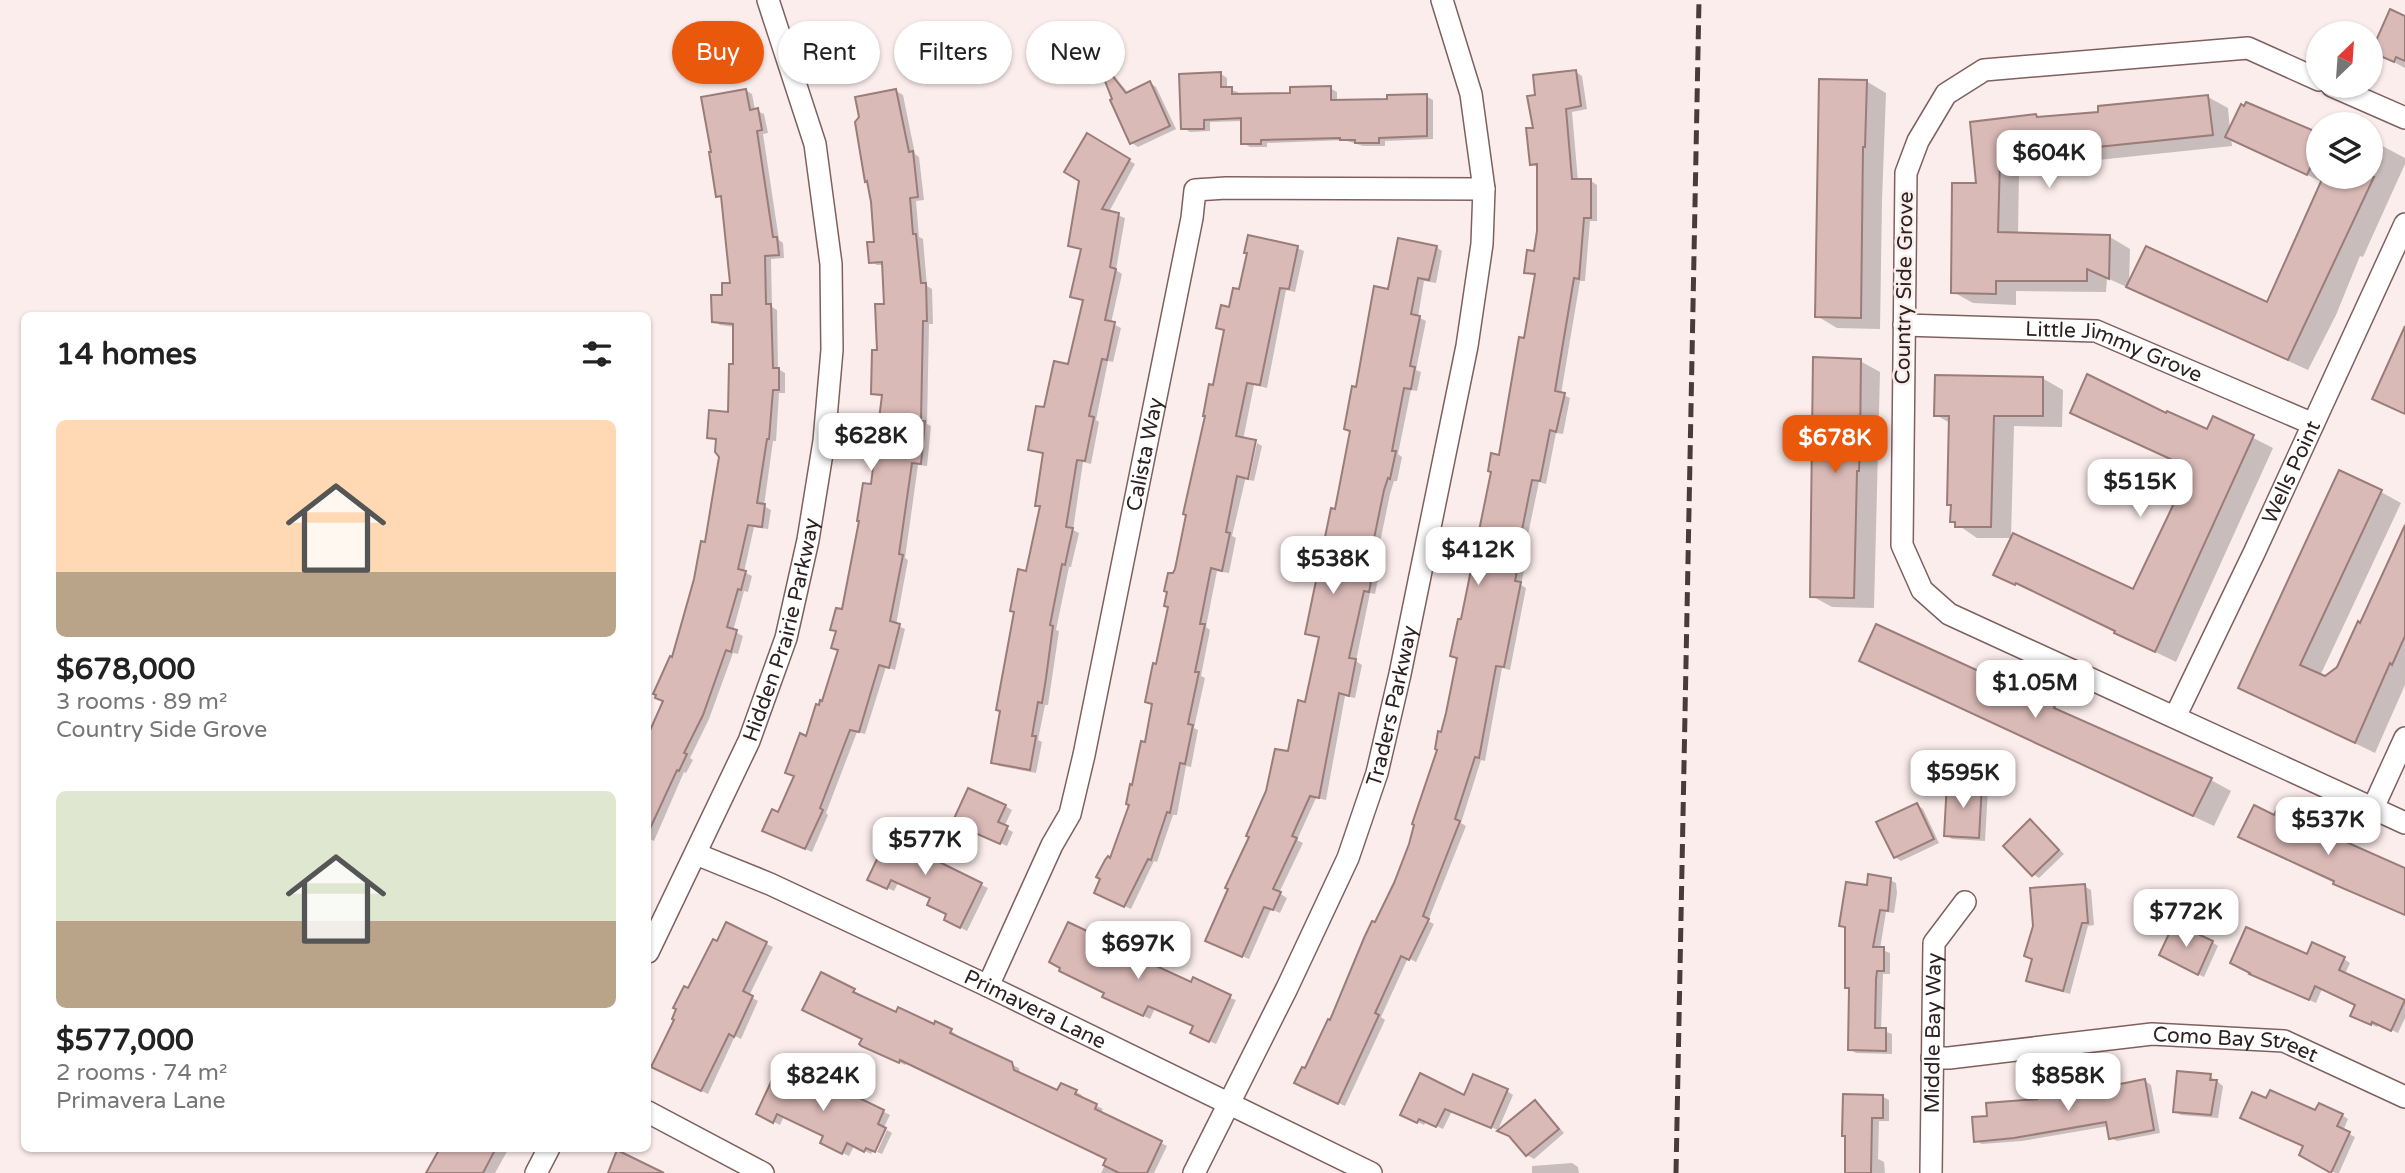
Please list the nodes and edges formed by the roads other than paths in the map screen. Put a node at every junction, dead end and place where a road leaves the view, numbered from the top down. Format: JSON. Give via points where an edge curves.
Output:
{"nodes":[{"id":1,"x":768,"y":0,"type":"edge"},
{"id":2,"x":1442,"y":0,"type":"edge"},
{"id":3,"x":2306,"y":74,"type":"edge"},
{"id":4,"x":2359,"y":98,"type":"edge"},
{"id":5,"x":2405,"y":118,"type":"edge"},
{"id":6,"x":1484,"y":189,"type":"junction"},
{"id":7,"x":2405,"y":224,"type":"edge"},
{"id":8,"x":1904,"y":325,"type":"junction"},
{"id":9,"x":2313,"y":424,"type":"junction"},
{"id":10,"x":2175,"y":717,"type":"junction"},
{"id":11,"x":2405,"y":738,"type":"edge"},
{"id":12,"x":2373,"y":808,"type":"junction"},
{"id":13,"x":2405,"y":823,"type":"edge"},
{"id":14,"x":696,"y":854,"type":"junction"},
{"id":15,"x":1965,"y":902,"type":"dead end"},
{"id":16,"x":651,"y":947,"type":"edge"},
{"id":17,"x":988,"y":986,"type":"junction"},
{"id":18,"x":1933,"y":1058,"type":"junction"},
{"id":19,"x":2405,"y":1097,"type":"edge"},
{"id":20,"x":1227,"y":1103,"type":"junction"},
{"id":21,"x":651,"y":1114,"type":"edge"},
{"id":22,"x":547,"y":1152,"type":"edge"},
{"id":23,"x":536,"y":1173,"type":"edge"},
{"id":24,"x":763,"y":1173,"type":"edge"},
{"id":25,"x":1194,"y":1173,"type":"edge"},
{"id":26,"x":1371,"y":1173,"type":"edge"},
{"id":27,"x":1931,"y":1173,"type":"edge"}],
"edges":[{"from":1,"to":14,"type":"street","name":"Hidden Prairie Parkway","via":[[815,144],[831,264],[832,350],[824,441],[786,638],[749,741]]},
{"from":2,"to":6,"type":"street","name":"Traders Parkway","via":[[1471,94]]},
{"from":3,"to":8,"type":"street","name":"Country Side Grove","via":[[2248,48],[1984,70],[1946,94],[1918,141],[1906,173]]},
{"from":4,"to":5,"type":"street"},
{"from":6,"to":17,"type":"street","name":"Calista Way","via":[[1195,190],[1070,814]]},
{"from":6,"to":20,"type":"street","name":"Traders Parkway","via":[[1482,244],[1467,346],[1377,773],[1348,858]]},
{"from":7,"to":9,"type":"street","name":"Wells Point"},
{"from":8,"to":9,"type":"street","name":"Little Jimmy Grove","via":[[2096,331]]},
{"from":8,"to":10,"type":"street","name":"Country Side Grove","via":[[1902,545],[1923,590],[1948,614]]},
{"from":9,"to":10,"type":"street","name":"Wells Point"},
{"from":10,"to":12,"type":"street","name":"Country Side Grove"},
{"from":11,"to":12,"type":"street"},
{"from":12,"to":13,"type":"street","name":"Country Side Grove"},
{"from":14,"to":16,"type":"street","name":"Hidden Prairie Parkway"},
{"from":14,"to":17,"type":"street","name":"Primavera Lane"},
{"from":15,"to":18,"type":"street","name":"Middle Bay Way","via":[[1934,943]]},
{"from":17,"to":20,"type":"street","name":"Primavera Lane"},
{"from":18,"to":19,"type":"street","name":"Como Bay Street","via":[[2152,1034],[2284,1041]]},
{"from":18,"to":27,"type":"street","name":"Middle Bay Way"},
{"from":20,"to":25,"type":"street","name":"Traders Parkway"},
{"from":20,"to":26,"type":"street","name":"Primavera Lane"},
{"from":21,"to":24,"type":"street"},
{"from":22,"to":23,"type":"street"}]}
